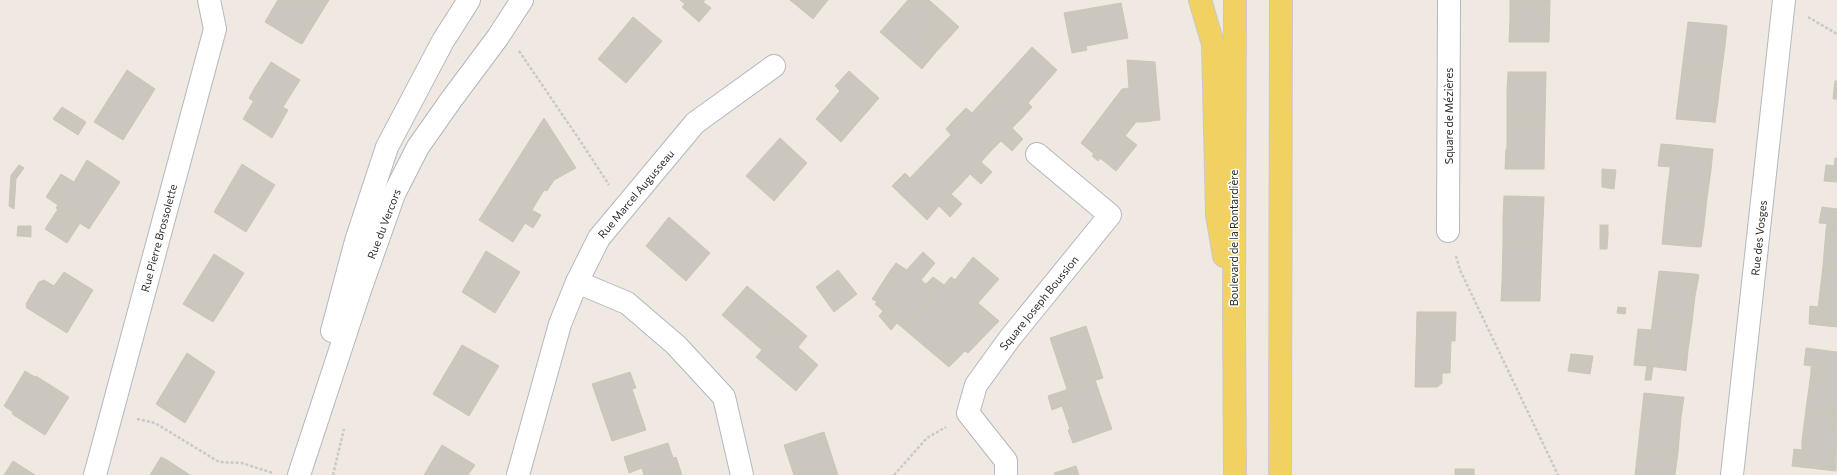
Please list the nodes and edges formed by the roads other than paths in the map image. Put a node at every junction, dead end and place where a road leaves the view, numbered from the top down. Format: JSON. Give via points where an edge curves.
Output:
{"nodes":[{"id":1,"x":209,"y":0,"type":"edge"},
{"id":2,"x":469,"y":0,"type":"edge"},
{"id":3,"x":522,"y":0,"type":"edge"},
{"id":4,"x":1200,"y":0,"type":"edge"},
{"id":5,"x":1235,"y":0,"type":"edge"},
{"id":6,"x":1281,"y":0,"type":"edge"},
{"id":7,"x":1449,"y":0,"type":"edge"},
{"id":8,"x":1781,"y":1,"type":"edge"},
{"id":9,"x":774,"y":66,"type":"dead end"},
{"id":10,"x":1037,"y":154,"type":"dead end"},
{"id":11,"x":1448,"y":231,"type":"road end"},
{"id":12,"x":577,"y":282,"type":"junction"},
{"id":13,"x":1234,"y":314,"type":"junction"},
{"id":14,"x":95,"y":475,"type":"edge"},
{"id":15,"x":299,"y":475,"type":"edge"},
{"id":16,"x":518,"y":475,"type":"edge"},
{"id":17,"x":742,"y":475,"type":"edge"},
{"id":18,"x":1006,"y":475,"type":"edge"},
{"id":19,"x":1236,"y":475,"type":"edge"},
{"id":20,"x":1280,"y":475,"type":"edge"},
{"id":21,"x":1732,"y":475,"type":"edge"}],
"edges":[{"from":1,"to":14,"type":"street","name":"Rue Pierre Brossolette","via":[[215,29]]},
{"from":2,"to":15,"type":"street","name":"Rue du Vercors","via":[[443,41],[387,148],[354,249],[319,382]]},
{"from":3,"to":15,"type":"street","name":"Rue du Vercors","via":[[418,147],[394,194]]},
{"from":4,"to":13,"type":"main road","via":[[1213,44],[1217,216]]},
{"from":5,"to":13,"type":"main road","name":"Boulevard de la Rontardière"},
{"from":6,"to":20,"type":"main road"},
{"from":7,"to":11,"type":"street","name":"Square de Mézières"},
{"from":8,"to":21,"type":"street","name":"Rue des Vosges"},
{"from":9,"to":12,"type":"street","name":"Rue Marcel Augusseau","via":[[695,123],[599,238]]},
{"from":10,"to":18,"type":"street","name":"Square Joseph Boussion","via":[[1110,215],[1010,338],[976,385],[968,414],[1006,461]]},
{"from":12,"to":16,"type":"street","name":"Rue Marcel Augusseau","via":[[560,324]]},
{"from":12,"to":17,"type":"street","via":[[627,303],[676,345],[724,397]]},
{"from":13,"to":19,"type":"main road","name":"Boulevard de la Rontardière"}]}
